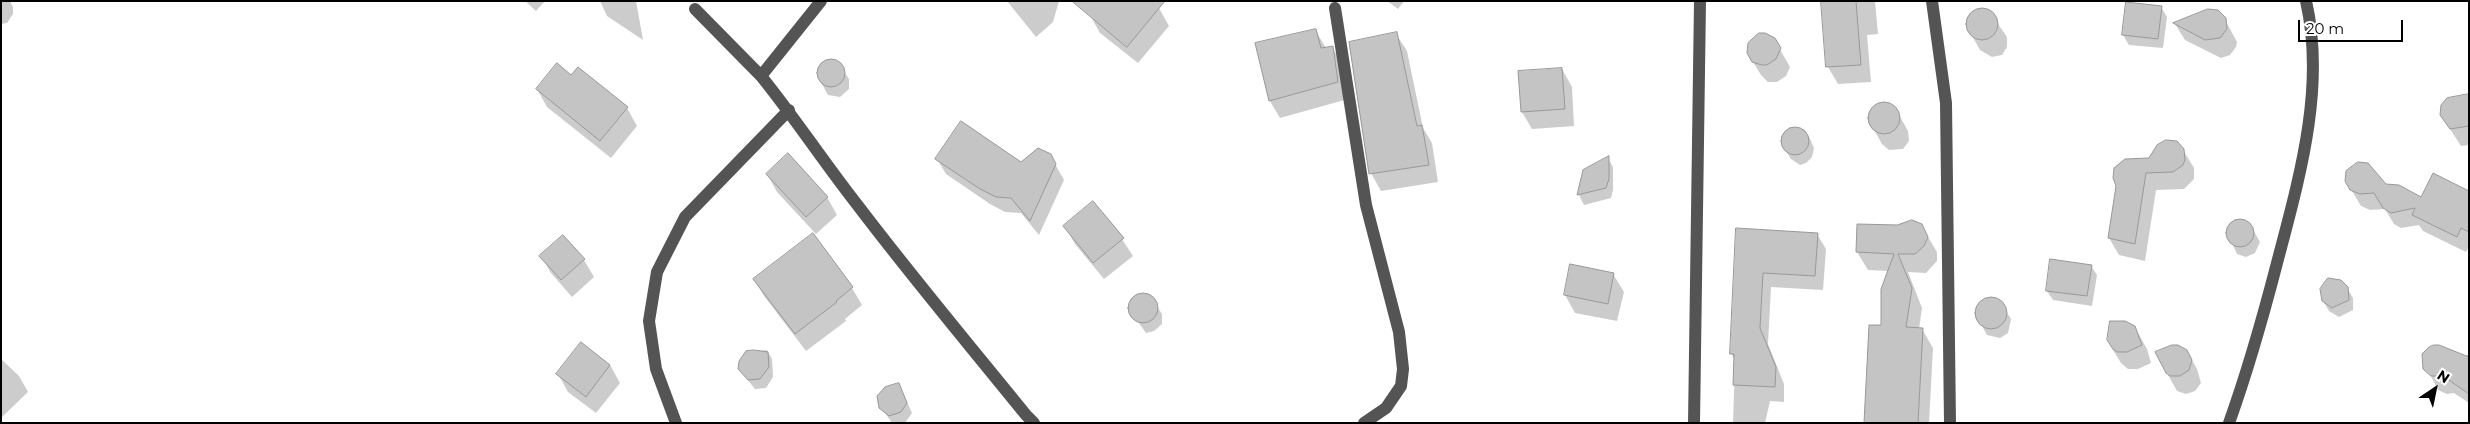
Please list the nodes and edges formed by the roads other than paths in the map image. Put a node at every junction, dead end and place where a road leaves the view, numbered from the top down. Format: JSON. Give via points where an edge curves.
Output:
{"nodes":[{"id":1,"x":821,"y":1,"type":"edge"},
{"id":2,"x":1700,"y":1,"type":"edge"},
{"id":3,"x":1932,"y":1,"type":"edge"},
{"id":4,"x":2306,"y":1,"type":"edge"},
{"id":5,"x":1335,"y":8,"type":"dead end"},
{"id":6,"x":694,"y":9,"type":"dead end"},
{"id":7,"x":761,"y":76,"type":"junction"},
{"id":8,"x":789,"y":110,"type":"junction"},
{"id":9,"x":676,"y":423,"type":"edge"},
{"id":10,"x":1034,"y":423,"type":"edge"},
{"id":11,"x":1364,"y":423,"type":"edge"},
{"id":12,"x":1694,"y":423,"type":"edge"},
{"id":13,"x":1950,"y":423,"type":"edge"},
{"id":14,"x":2229,"y":423,"type":"edge"}],
"edges":[{"from":1,"to":7,"type":"street"},
{"from":2,"to":12,"type":"street"},
{"from":3,"to":13,"type":"street","via":[[1946,103]]},
{"from":4,"to":14,"type":"street","via":[[2312,30],[2311,116],[2249,367]]},
{"from":5,"to":11,"type":"street","via":[[1366,205],[1399,332],[1403,369],[1401,386],[1386,408]]},
{"from":6,"to":7,"type":"street"},
{"from":7,"to":8,"type":"street"},
{"from":8,"to":9,"type":"street","via":[[685,217],[658,272],[648,321],[656,369]]},
{"from":8,"to":10,"type":"street","via":[[798,127],[860,208]]}]}
